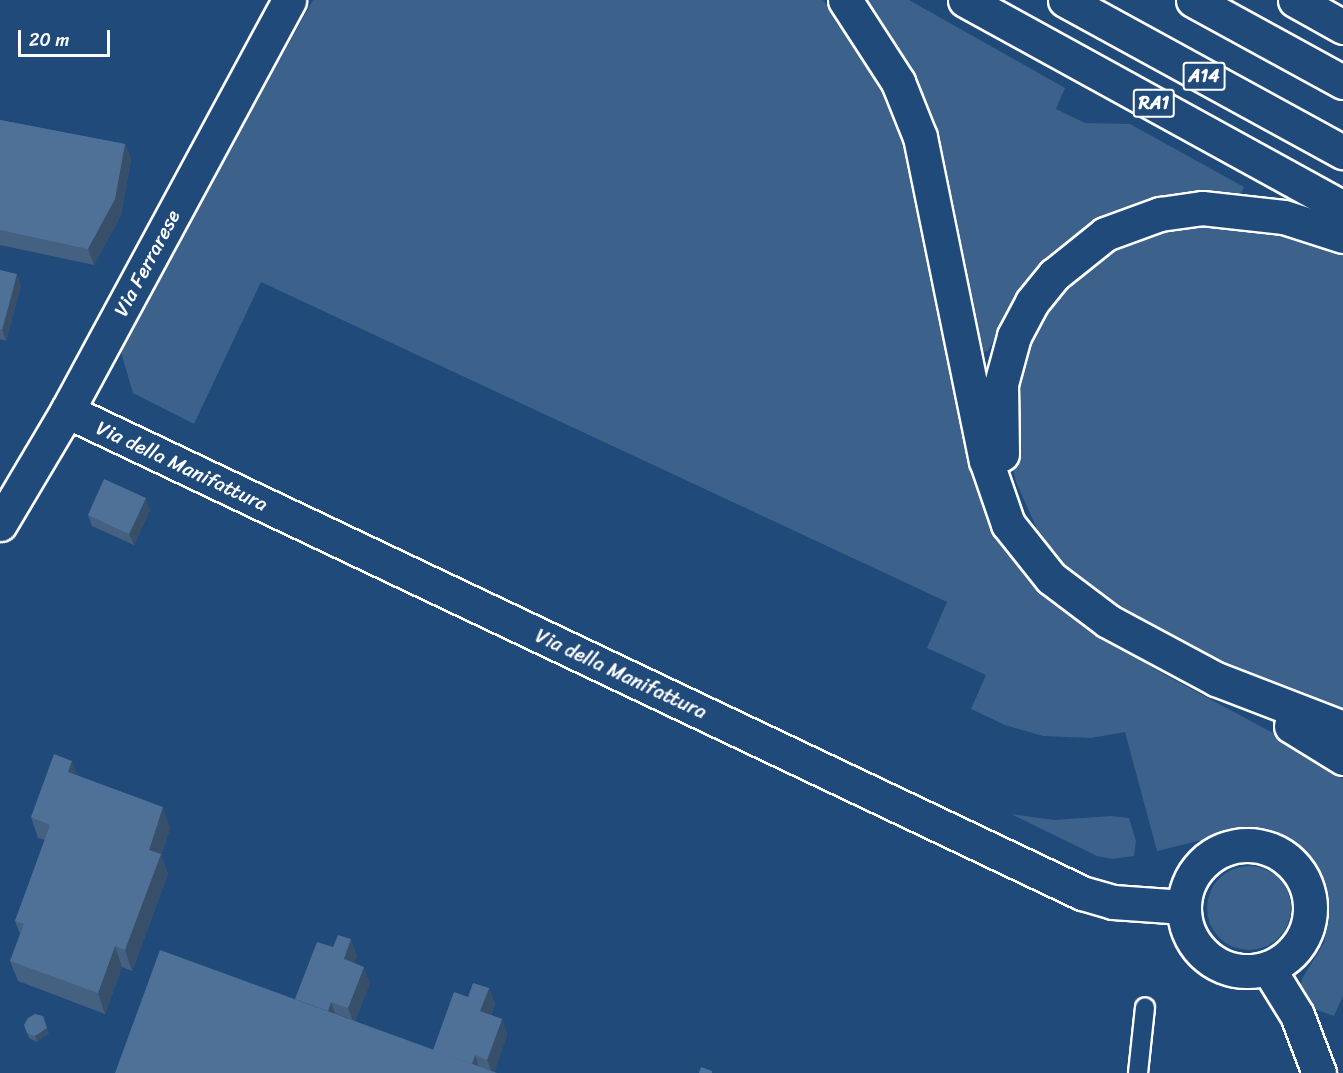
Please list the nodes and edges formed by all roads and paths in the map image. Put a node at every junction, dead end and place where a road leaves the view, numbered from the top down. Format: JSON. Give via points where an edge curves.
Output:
{"nodes":[{"id":1,"x":290,"y":0,"type":"edge"},
{"id":2,"x":845,"y":0,"type":"edge"},
{"id":3,"x":965,"y":0,"type":"edge"},
{"id":4,"x":1065,"y":0,"type":"edge"},
{"id":5,"x":1193,"y":0,"type":"edge"},
{"id":6,"x":1294,"y":0,"type":"edge"},
{"id":7,"x":1343,"y":27,"type":"edge"},
{"id":8,"x":1343,"y":82,"type":"edge"},
{"id":9,"x":1343,"y":152,"type":"edge"},
{"id":10,"x":1343,"y":208,"type":"edge"},
{"id":11,"x":1343,"y":236,"type":"edge"},
{"id":12,"x":67,"y":411,"type":"junction"},
{"id":13,"x":0,"y":524,"type":"edge"},
{"id":14,"x":1022,"y":543,"type":"junction"},
{"id":15,"x":1216,"y":679,"type":"junction"},
{"id":16,"x":1343,"y":729,"type":"edge"},
{"id":17,"x":1343,"y":758,"type":"edge"},
{"id":18,"x":1184,"y":907,"type":"junction"},
{"id":19,"x":1268,"y":968,"type":"junction"},
{"id":20,"x":1145,"y":1007,"type":"dead end"},
{"id":21,"x":1138,"y":1073,"type":"edge"},
{"id":22,"x":1319,"y":1073,"type":"edge"}],
"edges":[{"from":1,"to":12,"type":"main road","name":"Via Ferrarese"},
{"from":2,"to":14,"type":"main road","via":[[898,82],[920,137],[991,481],[1001,512]]},
{"from":3,"to":10,"type":"main road","number":"RA1"},
{"from":4,"to":9,"type":"main road","number":"A14"},
{"from":5,"to":8,"type":"main road"},
{"from":6,"to":7,"type":"main road"},
{"from":11,"to":14,"type":"main road","via":[[1262,212],[1223,208],[1182,210],[1142,219],[1105,234],[1065,264],[1024,317],[1007,354],[1001,384],[1005,472]]},
{"from":12,"to":13,"type":"main road","name":"Via Ferrarese"},
{"from":12,"to":18,"type":"main road","name":"Via della Manifattura","via":[[1082,893],[1113,902]]},
{"from":14,"to":15,"type":"main road","via":[[1051,578],[1089,610]]},
{"from":15,"to":16,"type":"main road"},
{"from":15,"to":17,"type":"main road","via":[[1246,702]]},
{"from":18,"to":19,"type":"main road","via":[[1188,933],[1208,958],[1229,969]]},
{"from":18,"to":19,"type":"main road","via":[[1185,892],[1198,866],[1226,847],[1257,845],[1289,859],[1307,886],[1310,916],[1296,949]]},
{"from":19,"to":22,"type":"main road","via":[[1297,1015]]},
{"from":20,"to":21,"type":"lane"}]}
